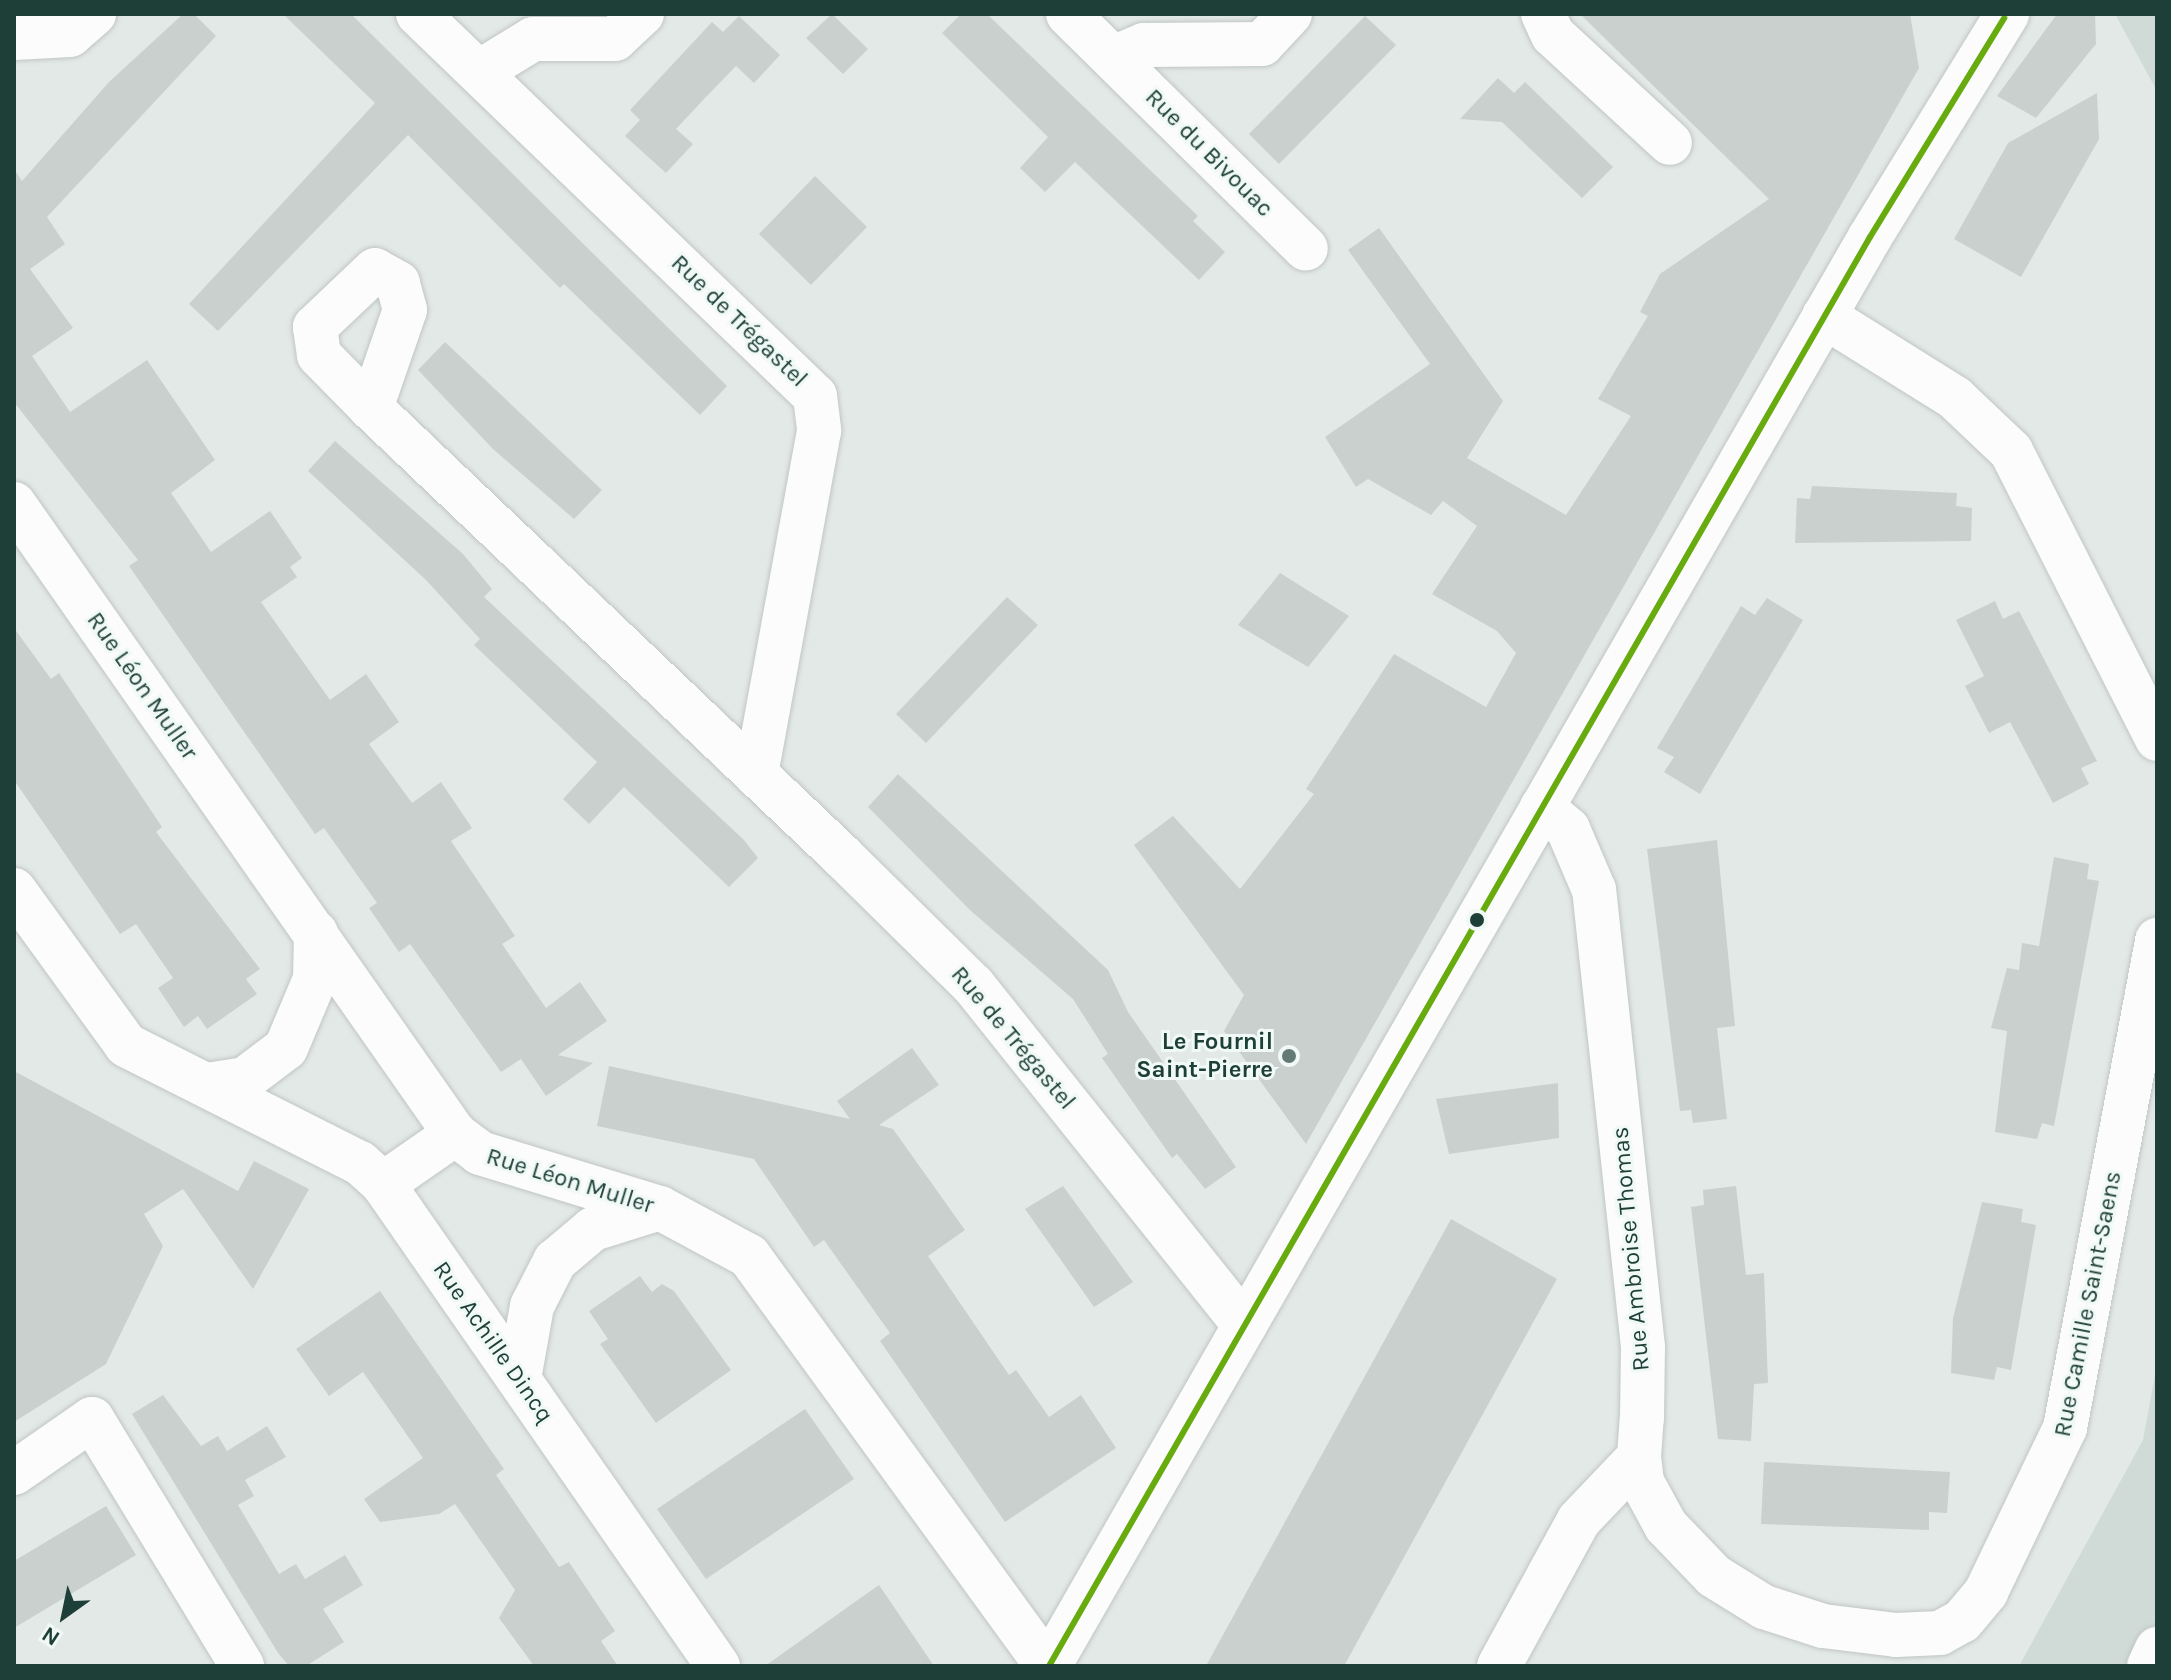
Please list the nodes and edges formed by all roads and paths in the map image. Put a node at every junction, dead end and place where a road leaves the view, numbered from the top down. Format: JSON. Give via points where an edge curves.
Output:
{"nodes":[{"id":1,"x":94,"y":14,"type":"edge"},
{"id":2,"x":418,"y":14,"type":"edge"},
{"id":3,"x":642,"y":14,"type":"edge"},
{"id":4,"x":1068,"y":14,"type":"edge"},
{"id":5,"x":1543,"y":14,"type":"edge"},
{"id":6,"x":2002,"y":15,"type":"edge"},
{"id":7,"x":1276,"y":29,"type":"edge"},
{"id":8,"x":14,"y":38,"type":"edge"},
{"id":9,"x":1113,"y":58,"type":"junction"},
{"id":10,"x":479,"y":72,"type":"junction"},
{"id":11,"x":1670,"y":143,"type":"dead end"},
{"id":12,"x":1306,"y":249,"type":"dead end"},
{"id":13,"x":1824,"y":316,"type":"junction"},
{"id":14,"x":371,"y":408,"type":"dead end"},
{"id":15,"x":14,"y":504,"type":"edge"},
{"id":16,"x":2157,"y":739,"type":"edge"},
{"id":17,"x":756,"y":774,"type":"junction"},
{"id":18,"x":1542,"y":807,"type":"junction"},
{"id":19,"x":14,"y":890,"type":"edge"},
{"id":20,"x":316,"y":933,"type":"junction"},
{"id":21,"x":2157,"y":940,"type":"edge"},
{"id":22,"x":207,"y":1085,"type":"junction"},
{"id":23,"x":455,"y":1134,"type":"junction"},
{"id":24,"x":383,"y":1184,"type":"junction"},
{"id":25,"x":660,"y":1208,"type":"junction"},
{"id":26,"x":1244,"y":1325,"type":"junction"},
{"id":27,"x":519,"y":1379,"type":"junction"},
{"id":28,"x":1639,"y":1457,"type":"junction"},
{"id":29,"x":14,"y":1473,"type":"edge"},
{"id":30,"x":1942,"y":1649,"type":"edge"},
{"id":31,"x":2157,"y":1649,"type":"edge"},
{"id":32,"x":242,"y":1666,"type":"edge"},
{"id":33,"x":718,"y":1666,"type":"edge"},
{"id":34,"x":1048,"y":1666,"type":"edge"},
{"id":35,"x":1499,"y":1666,"type":"edge"},
{"id":36,"x":2149,"y":1666,"type":"edge"}],
"edges":[{"from":1,"to":8,"type":"street","via":[[70,35]]},
{"from":2,"to":10,"type":"street","name":"Rue de Trégastel"},
{"from":3,"to":10,"type":"street","via":[[615,39],[533,39]]},
{"from":4,"to":9,"type":"street","name":"Rue du Bivouac"},
{"from":5,"to":11,"type":"street","via":[[1553,35]]},
{"from":6,"to":13,"type":"street"},
{"from":7,"to":9,"type":"street","via":[[1144,45]]},
{"from":9,"to":12,"type":"street","name":"Rue du Bivouac"},
{"from":10,"to":17,"type":"street","name":"Rue de Trégastel","via":[[815,396],[819,431]]},
{"from":13,"to":16,"type":"street","via":[[1955,398],[2011,451]]},
{"from":13,"to":18,"type":"street"},
{"from":14,"to":17,"type":"street","name":"Rue de Trégastel"},
{"from":15,"to":20,"type":"street","name":"Rue Léon Muller"},
{"from":17,"to":26,"type":"street","name":"Rue de Trégastel","via":[[981,993]]},
{"from":18,"to":26,"type":"street"},
{"from":18,"to":28,"type":"street","name":"Rue Ambroise Thomas","via":[[1583,854],[1600,928],[1643,1347]]},
{"from":19,"to":22,"type":"street","name":"Rue Achille Dincq","via":[[104,1023],[149,1060]]},
{"from":20,"to":22,"type":"street","via":[[315,979],[286,1048],[245,1079]]},
{"from":20,"to":23,"type":"street","name":"Rue Léon Muller"},
{"from":21,"to":30,"type":"street","name":"Rue Camille Saint-Saens","via":[[2061,1441],[1986,1592]]},
{"from":22,"to":24,"type":"street","name":"Rue Achille Dincq","via":[[360,1163]]},
{"from":23,"to":24,"type":"street"},
{"from":23,"to":25,"type":"street","name":"Rue Léon Muller","via":[[480,1153]]},
{"from":24,"to":27,"type":"street","name":"Rue Achille Dincq"},
{"from":25,"to":27,"type":"street","via":[[593,1229],[555,1261],[532,1306]]},
{"from":25,"to":34,"type":"street","name":"Rue Léon Muller","via":[[729,1240],[765,1274]]},
{"from":26,"to":34,"type":"street"},
{"from":27,"to":33,"type":"street","name":"Rue Achille Dincq"},
{"from":28,"to":30,"type":"street","name":"Rue Ambroise Thomas","via":[[1646,1492],[1666,1526],[1736,1592],[1823,1626]]},
{"from":28,"to":35,"type":"street","via":[[1579,1520]]},
{"from":29,"to":32,"type":"street","via":[[92,1419]]},
{"from":31,"to":36,"type":"street"}]}
